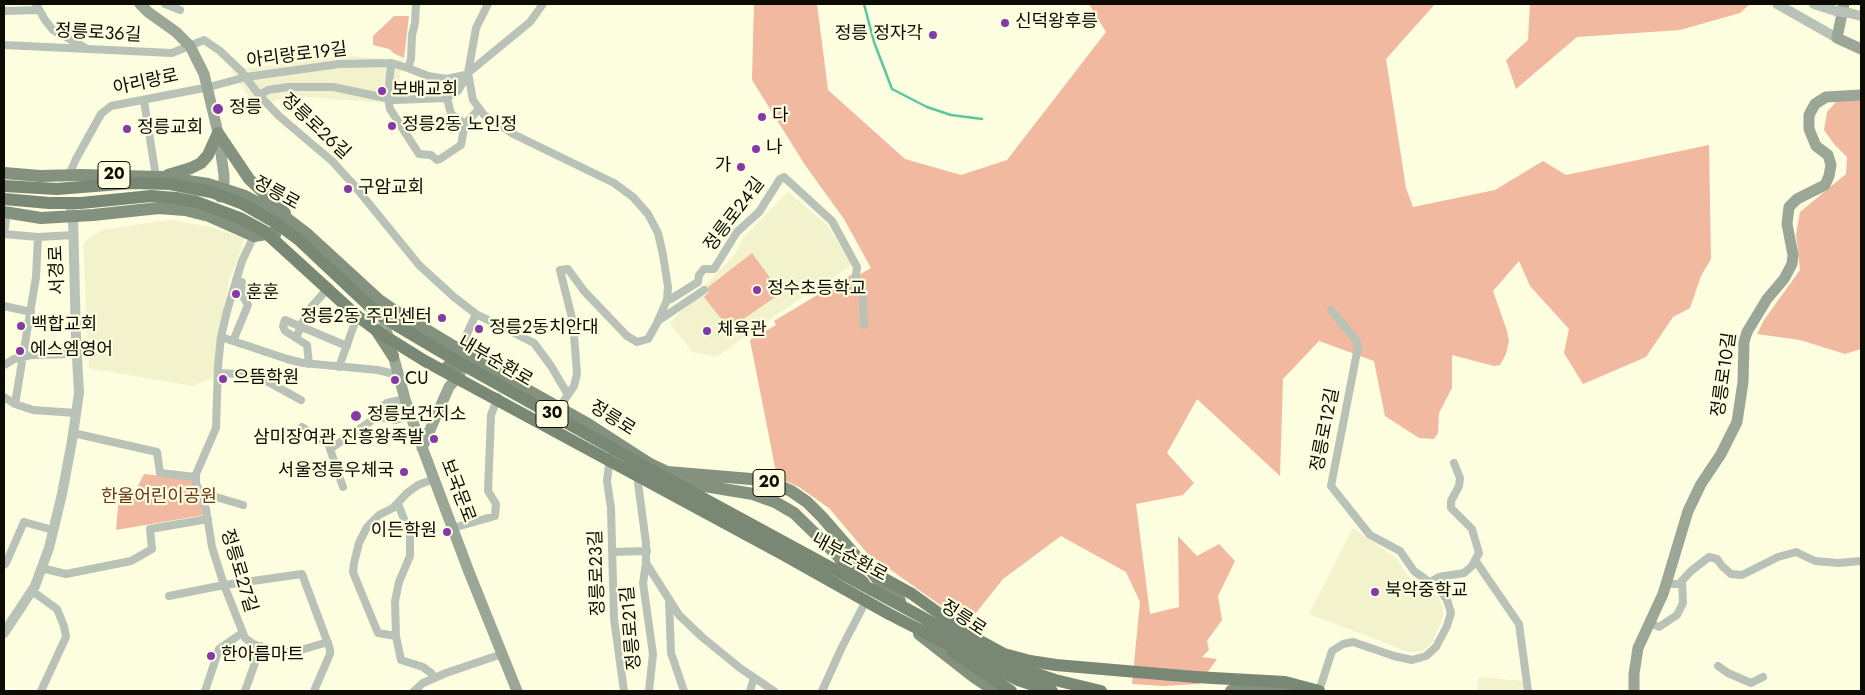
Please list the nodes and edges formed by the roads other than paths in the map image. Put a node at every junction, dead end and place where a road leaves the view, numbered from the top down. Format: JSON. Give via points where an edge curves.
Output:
{"nodes":[{"id":1,"x":140,"y":4,"type":"edge"},
{"id":2,"x":165,"y":4,"type":"edge"},
{"id":3,"x":416,"y":4,"type":"edge"},
{"id":4,"x":488,"y":4,"type":"edge"},
{"id":5,"x":543,"y":4,"type":"edge"},
{"id":6,"x":1777,"y":4,"type":"edge"},
{"id":7,"x":1814,"y":4,"type":"edge"},
{"id":8,"x":38,"y":7,"type":"edge"},
{"id":9,"x":1843,"y":9,"type":"edge"},
{"id":10,"x":180,"y":10,"type":"dead end"},
{"id":11,"x":4,"y":11,"type":"edge"},
{"id":12,"x":1861,"y":16,"type":"edge"},
{"id":13,"x":1837,"y":38,"type":"junction"},
{"id":14,"x":4,"y":44,"type":"edge"},
{"id":15,"x":190,"y":46,"type":"junction"},
{"id":16,"x":1861,"y":48,"type":"edge"},
{"id":17,"x":86,"y":49,"type":"junction"},
{"id":18,"x":391,"y":63,"type":"junction"},
{"id":19,"x":408,"y":68,"type":"junction"},
{"id":20,"x":468,"y":73,"type":"junction"},
{"id":21,"x":246,"y":77,"type":"junction"},
{"id":22,"x":209,"y":88,"type":"junction"},
{"id":23,"x":259,"y":95,"type":"junction"},
{"id":24,"x":1861,"y":95,"type":"edge"},
{"id":25,"x":388,"y":98,"type":"junction"},
{"id":26,"x":447,"y":98,"type":"junction"},
{"id":27,"x":144,"y":100,"type":"junction"},
{"id":28,"x":479,"y":109,"type":"junction"},
{"id":29,"x":465,"y":124,"type":"junction"},
{"id":30,"x":218,"y":133,"type":"junction"},
{"id":31,"x":4,"y":173,"type":"edge"},
{"id":32,"x":64,"y":175,"type":"junction"},
{"id":33,"x":158,"y":177,"type":"junction"},
{"id":34,"x":4,"y":186,"type":"edge"},
{"id":35,"x":224,"y":189,"type":"junction"},
{"id":36,"x":4,"y":199,"type":"edge"},
{"id":37,"x":5,"y":213,"type":"edge"},
{"id":38,"x":209,"y":216,"type":"junction"},
{"id":39,"x":74,"y":217,"type":"junction"},
{"id":40,"x":272,"y":233,"type":"junction"},
{"id":41,"x":306,"y":233,"type":"junction"},
{"id":42,"x":4,"y":234,"type":"edge"},
{"id":43,"x":74,"y":235,"type":"junction"},
{"id":44,"x":254,"y":236,"type":"junction"},
{"id":45,"x":38,"y":237,"type":"junction"},
{"id":46,"x":236,"y":280,"type":"junction"},
{"id":47,"x":329,"y":287,"type":"junction"},
{"id":48,"x":704,"y":290,"type":"dead end"},
{"id":49,"x":379,"y":300,"type":"junction"},
{"id":50,"x":667,"y":300,"type":"junction"},
{"id":51,"x":4,"y":306,"type":"edge"},
{"id":52,"x":1331,"y":310,"type":"dead end"},
{"id":53,"x":30,"y":312,"type":"junction"},
{"id":54,"x":358,"y":314,"type":"junction"},
{"id":55,"x":476,"y":314,"type":"junction"},
{"id":56,"x":658,"y":322,"type":"junction"},
{"id":57,"x":371,"y":324,"type":"junction"},
{"id":58,"x":864,"y":325,"type":"dead end"},
{"id":59,"x":300,"y":326,"type":"junction"},
{"id":60,"x":386,"y":333,"type":"junction"},
{"id":61,"x":221,"y":337,"type":"junction"},
{"id":62,"x":296,"y":338,"type":"junction"},
{"id":63,"x":233,"y":340,"type":"junction"},
{"id":64,"x":347,"y":346,"type":"junction"},
{"id":65,"x":459,"y":351,"type":"junction"},
{"id":66,"x":76,"y":354,"type":"junction"},
{"id":67,"x":393,"y":356,"type":"junction"},
{"id":68,"x":23,"y":357,"type":"junction"},
{"id":69,"x":309,"y":364,"type":"junction"},
{"id":70,"x":4,"y":365,"type":"edge"},
{"id":71,"x":339,"y":367,"type":"junction"},
{"id":72,"x":447,"y":367,"type":"junction"},
{"id":73,"x":218,"y":373,"type":"junction"},
{"id":74,"x":460,"y":374,"type":"junction"},
{"id":75,"x":398,"y":375,"type":"junction"},
{"id":76,"x":482,"y":386,"type":"junction"},
{"id":77,"x":568,"y":395,"type":"junction"},
{"id":78,"x":499,"y":396,"type":"junction"},
{"id":79,"x":4,"y":397,"type":"edge"},
{"id":80,"x":405,"y":399,"type":"junction"},
{"id":81,"x":301,"y":400,"type":"dead end"},
{"id":82,"x":15,"y":404,"type":"junction"},
{"id":83,"x":559,"y":408,"type":"junction"},
{"id":84,"x":76,"y":413,"type":"junction"},
{"id":85,"x":410,"y":414,"type":"junction"},
{"id":86,"x":374,"y":416,"type":"junction"},
{"id":87,"x":302,"y":427,"type":"dead end"},
{"id":88,"x":73,"y":433,"type":"junction"},
{"id":89,"x":332,"y":447,"type":"junction"},
{"id":90,"x":422,"y":448,"type":"junction"},
{"id":91,"x":610,"y":454,"type":"junction"},
{"id":92,"x":1454,"y":463,"type":"dead end"},
{"id":93,"x":640,"y":465,"type":"junction"},
{"id":94,"x":196,"y":477,"type":"junction"},
{"id":95,"x":434,"y":479,"type":"junction"},
{"id":96,"x":344,"y":487,"type":"dead end"},
{"id":97,"x":199,"y":492,"type":"junction"},
{"id":98,"x":398,"y":504,"type":"junction"},
{"id":99,"x":243,"y":505,"type":"dead end"},
{"id":100,"x":208,"y":519,"type":"junction"},
{"id":101,"x":453,"y":528,"type":"junction"},
{"id":102,"x":53,"y":530,"type":"junction"},
{"id":103,"x":820,"y":539,"type":"junction"},
{"id":104,"x":646,"y":551,"type":"junction"},
{"id":105,"x":612,"y":552,"type":"junction"},
{"id":106,"x":1475,"y":560,"type":"junction"},
{"id":107,"x":1861,"y":561,"type":"edge"},
{"id":108,"x":646,"y":563,"type":"junction"},
{"id":109,"x":844,"y":564,"type":"junction"},
{"id":110,"x":4,"y":565,"type":"edge"},
{"id":111,"x":41,"y":568,"type":"junction"},
{"id":112,"x":872,"y":572,"type":"junction"},
{"id":113,"x":1682,"y":581,"type":"junction"},
{"id":114,"x":1429,"y":583,"type":"junction"},
{"id":115,"x":1666,"y":584,"type":"junction"},
{"id":116,"x":224,"y":585,"type":"junction"},
{"id":117,"x":32,"y":591,"type":"junction"},
{"id":118,"x":862,"y":595,"type":"junction"},
{"id":119,"x":169,"y":596,"type":"dead end"},
{"id":120,"x":669,"y":598,"type":"junction"},
{"id":121,"x":1649,"y":622,"type":"junction"},
{"id":122,"x":4,"y":633,"type":"edge"},
{"id":123,"x":242,"y":633,"type":"junction"},
{"id":124,"x":396,"y":636,"type":"junction"},
{"id":125,"x":328,"y":642,"type":"junction"},
{"id":126,"x":261,"y":646,"type":"junction"},
{"id":127,"x":502,"y":654,"type":"junction"},
{"id":128,"x":1718,"y":666,"type":"dead end"},
{"id":129,"x":1763,"y":677,"type":"dead end"},
{"id":130,"x":435,"y":678,"type":"junction"},
{"id":131,"x":754,"y":678,"type":"junction"},
{"id":132,"x":41,"y":691,"type":"edge"},
{"id":133,"x":206,"y":691,"type":"edge"},
{"id":134,"x":245,"y":691,"type":"edge"},
{"id":135,"x":314,"y":691,"type":"edge"},
{"id":136,"x":414,"y":691,"type":"edge"},
{"id":137,"x":517,"y":691,"type":"edge"},
{"id":138,"x":624,"y":691,"type":"edge"},
{"id":139,"x":649,"y":691,"type":"edge"},
{"id":140,"x":684,"y":691,"type":"edge"},
{"id":141,"x":750,"y":691,"type":"edge"},
{"id":142,"x":774,"y":691,"type":"edge"},
{"id":143,"x":822,"y":691,"type":"edge"},
{"id":144,"x":995,"y":691,"type":"edge"},
{"id":145,"x":1011,"y":691,"type":"edge"},
{"id":146,"x":1037,"y":691,"type":"edge"},
{"id":147,"x":1052,"y":691,"type":"edge"},
{"id":148,"x":1101,"y":691,"type":"edge"},
{"id":149,"x":1231,"y":691,"type":"edge"},
{"id":150,"x":1291,"y":691,"type":"edge"},
{"id":151,"x":1319,"y":691,"type":"edge"},
{"id":152,"x":1528,"y":691,"type":"edge"},
{"id":153,"x":1634,"y":691,"type":"edge"}],
"edges":[{"from":1,"to":15,"type":"main road","name":"아리랑로"},
{"from":2,"to":10,"type":"street"},
{"from":3,"to":19,"type":"street","via":[[413,49]]},
{"from":4,"to":20,"type":"street","via":[[476,28]]},
{"from":5,"to":20,"type":"street","name":"아리랑로19길","via":[[530,22]]},
{"from":6,"to":13,"type":"street"},
{"from":7,"to":9,"type":"street"},
{"from":8,"to":11,"type":"street"},
{"from":8,"to":17,"type":"street","via":[[53,30]]},
{"from":9,"to":12,"type":"street"},
{"from":9,"to":13,"type":"main road"},
{"from":13,"to":16,"type":"main road"},
{"from":14,"to":17,"type":"street","name":"정릉로36길"},
{"from":15,"to":17,"type":"street","name":"정릉로36길","via":[[172,53]]},
{"from":15,"to":21,"type":"street","name":"정릉로26길","via":[[204,40]]},
{"from":15,"to":22,"type":"main road","name":"아리랑로"},
{"from":18,"to":19,"type":"street","name":"아리랑로19길"},
{"from":18,"to":21,"type":"street","name":"아리랑로19길","via":[[339,64]]},
{"from":18,"to":25,"type":"street"},
{"from":19,"to":20,"type":"street","name":"아리랑로19길","via":[[447,80]]},
{"from":20,"to":26,"type":"street","via":[[458,90]]},
{"from":20,"to":28,"type":"street","via":[[473,100]]},
{"from":21,"to":22,"type":"street","name":"아리랑로19길"},
{"from":21,"to":23,"type":"street","name":"정릉로26길"},
{"from":22,"to":27,"type":"street","name":"아리랑로"},
{"from":22,"to":30,"type":"main road","name":"아리랑로"},
{"from":23,"to":25,"type":"street","via":[[288,87],[333,87]]},
{"from":23,"to":55,"type":"street","name":"정릉로26길","via":[[332,161],[419,265]]},
{"from":24,"to":115,"type":"main road","name":"정릉로10길","via":[[1826,97],[1815,104],[1810,115],[1809,129],[1816,146],[1828,155],[1831,165],[1829,176],[1825,185],[1797,199],[1790,207],[1787,224],[1792,264],[1747,332],[1744,382],[1737,422],[1693,498]]},
{"from":25,"to":26,"type":"street"},
{"from":25,"to":29,"type":"street","via":[[396,121],[419,154],[431,155],[437,160],[450,153],[461,145]]},
{"from":26,"to":29,"type":"street","via":[[452,114]]},
{"from":27,"to":32,"type":"street","name":"아리랑로","via":[[111,106],[102,114]]},
{"from":27,"to":33,"type":"street"},
{"from":28,"to":29,"type":"street"},
{"from":28,"to":50,"type":"street","via":[[513,134],[614,183],[633,197],[648,214],[658,233],[668,287]]},
{"from":30,"to":33,"type":"main road","via":[[208,155],[200,163]]},
{"from":30,"to":35,"type":"main road","name":"아리랑로"},
{"from":30,"to":41,"type":"main road","via":[[249,179]]},
{"from":31,"to":32,"type":"main road","name":"정릉로","number":"20"},
{"from":32,"to":33,"type":"main road","name":"정릉로","number":"20"},
{"from":32,"to":39,"type":"street","name":"서경로"},
{"from":33,"to":35,"type":"main road","name":"정릉로","number":"20","via":[[190,180]]},
{"from":34,"to":148,"type":"highway","name":"내부순환로","number":"30","bridge":true,"via":[[56,189],[170,184],[210,192],[243,204],[298,240],[369,306],[467,367],[1001,662]]},
{"from":35,"to":38,"type":"main road"},
{"from":35,"to":41,"type":"main road","name":"정릉로","number":"20","via":[[285,217]]},
{"from":36,"to":147,"type":"highway","name":"내부순환로","number":"30","bridge":true,"via":[[49,204],[159,197],[197,202],[240,218],[264,231],[356,315],[425,361],[889,614],[1018,680]]},
{"from":37,"to":39,"type":"main road","number":"20","via":[[41,218]]},
{"from":37,"to":42,"type":"street"},
{"from":38,"to":39,"type":"main road","number":"20","via":[[159,208]]},
{"from":38,"to":44,"type":"main road","number":"20"},
{"from":39,"to":43,"type":"street","name":"서경로"},
{"from":40,"to":41,"type":"main road","via":[[268,227],[276,219]]},
{"from":40,"to":44,"type":"main road","name":"정릉로"},
{"from":40,"to":47,"type":"main road","name":"정릉로","number":"20"},
{"from":41,"to":49,"type":"main road","name":"정릉로","number":"20"},
{"from":42,"to":45,"type":"street"},
{"from":43,"to":45,"type":"street"},
{"from":43,"to":66,"type":"street","name":"서경로"},
{"from":44,"to":46,"type":"street"},
{"from":45,"to":53,"type":"street"},
{"from":46,"to":61,"type":"street"},
{"from":46,"to":63,"type":"street","via":[[242,282],[241,293],[248,305]]},
{"from":47,"to":54,"type":"main road","name":"정릉로","number":"20"},
{"from":47,"to":59,"type":"street","via":[[307,312]]},
{"from":48,"to":56,"type":"street"},
{"from":49,"to":60,"type":"main road","name":"보국문로"},
{"from":49,"to":65,"type":"main road","name":"정릉로","number":"20"},
{"from":50,"to":56,"type":"street"},
{"from":50,"to":58,"type":"street","name":"정릉로24길","via":[[698,282],[704,269],[714,269],[737,232],[759,212],[784,177],[832,221],[856,267],[854,283],[863,298]]},
{"from":51,"to":53,"type":"street"},
{"from":52,"to":114,"type":"street","name":"정릉로12길","via":[[1358,346],[1331,486],[1370,535],[1400,551],[1414,571]]},
{"from":53,"to":68,"type":"street"},
{"from":54,"to":57,"type":"main road","name":"정릉로","number":"20"},
{"from":54,"to":64,"type":"street"},
{"from":55,"to":65,"type":"street"},
{"from":55,"to":77,"type":"street","name":"정릉로26길","via":[[534,343]]},
{"from":56,"to":77,"type":"street","via":[[648,339],[637,342],[627,336],[584,291],[568,269],[560,270],[576,339],[577,374]]},
{"from":57,"to":60,"type":"main road","name":"정릉로","number":"20"},
{"from":57,"to":67,"type":"main road"},
{"from":59,"to":62,"type":"street"},
{"from":59,"to":62,"type":"street","via":[[285,320],[285,331]]},
{"from":59,"to":64,"type":"street"},
{"from":60,"to":67,"type":"main road","name":"보국문로"},
{"from":60,"to":72,"type":"main road","name":"정릉로","number":"20"},
{"from":61,"to":63,"type":"street"},
{"from":61,"to":73,"type":"street"},
{"from":62,"to":69,"type":"street","via":[[307,345]]},
{"from":63,"to":69,"type":"street"},
{"from":64,"to":71,"type":"street"},
{"from":65,"to":72,"type":"main road","via":[[461,365]]},
{"from":65,"to":83,"type":"main road","name":"정릉로","number":"20"},
{"from":66,"to":68,"type":"street"},
{"from":66,"to":84,"type":"street","name":"서경로","via":[[79,393]]},
{"from":67,"to":75,"type":"main road","name":"보국문로"},
{"from":68,"to":70,"type":"street"},
{"from":68,"to":82,"type":"street"},
{"from":69,"to":71,"type":"street"},
{"from":71,"to":75,"type":"street"},
{"from":72,"to":74,"type":"main road","name":"정릉로","number":"20"},
{"from":73,"to":81,"type":"street","via":[[253,377]]},
{"from":73,"to":94,"type":"street","via":[[216,428]]},
{"from":74,"to":76,"type":"main road","name":"정릉로","number":"20"},
{"from":74,"to":90,"type":"main road","via":[[449,387]]},
{"from":75,"to":80,"type":"main road","name":"보국문로"},
{"from":76,"to":78,"type":"main road","name":"정릉로","number":"20"},
{"from":76,"to":93,"type":"main road","via":[[476,376],[485,370]]},
{"from":77,"to":83,"type":"street"},
{"from":78,"to":91,"type":"main road","name":"정릉로","number":"20"},
{"from":78,"to":101,"type":"street","via":[[491,415],[488,492],[496,504],[495,516]]},
{"from":79,"to":82,"type":"street"},
{"from":80,"to":85,"type":"main road","name":"보국문로"},
{"from":80,"to":86,"type":"street","via":[[388,403]]},
{"from":82,"to":84,"type":"street","via":[[33,410]]},
{"from":83,"to":93,"type":"main road","name":"정릉로","number":"20","via":[[610,437]]},
{"from":84,"to":88,"type":"street","name":"서경로"},
{"from":85,"to":86,"type":"street","via":[[396,420]]},
{"from":85,"to":90,"type":"main road","name":"보국문로"},
{"from":86,"to":89,"type":"street"},
{"from":87,"to":89,"type":"street"},
{"from":88,"to":94,"type":"street","via":[[157,452],[160,473]]},
{"from":88,"to":102,"type":"street","name":"서경로"},
{"from":89,"to":96,"type":"street"},
{"from":90,"to":95,"type":"main road","name":"보국문로"},
{"from":91,"to":93,"type":"main road","name":"정릉로","number":"20"},
{"from":91,"to":105,"type":"street","name":"정릉로23길","via":[[607,481]]},
{"from":92,"to":106,"type":"street","via":[[1460,478],[1451,508],[1472,529],[1479,553]]},
{"from":93,"to":103,"type":"main road","name":"정릉로","number":"20","via":[[666,480],[753,494],[775,502],[794,513]]},
{"from":93,"to":104,"type":"street","name":"정릉로21길","via":[[638,483]]},
{"from":93,"to":112,"type":"main road","name":"정릉로","number":"20","via":[[667,472],[751,479],[791,491],[822,517]]},
{"from":94,"to":97,"type":"street","name":"정릉로27길"},
{"from":95,"to":98,"type":"street","via":[[418,485]]},
{"from":95,"to":101,"type":"main road","name":"보국문로"},
{"from":97,"to":99,"type":"street"},
{"from":97,"to":100,"type":"street","name":"정릉로27길"},
{"from":98,"to":124,"type":"street","via":[[410,534],[410,556],[395,601]]},
{"from":98,"to":124,"type":"street","via":[[379,514],[366,527],[359,542],[353,572],[378,633]]},
{"from":100,"to":111,"type":"street","via":[[150,529],[152,549],[131,561],[66,574]]},
{"from":100,"to":116,"type":"street","name":"정릉로27길","via":[[212,547]]},
{"from":101,"to":127,"type":"main road","name":"보국문로"},
{"from":102,"to":110,"type":"street","via":[[24,522]]},
{"from":102,"to":111,"type":"street","name":"서경로"},
{"from":103,"to":109,"type":"main road","name":"정릉로"},
{"from":103,"to":118,"type":"main road","name":"정릉로","number":"20","via":[[836,572]]},
{"from":104,"to":105,"type":"street"},
{"from":104,"to":108,"type":"street","name":"정릉로21길"},
{"from":105,"to":138,"type":"street","name":"정릉로23길","via":[[614,619]]},
{"from":106,"to":114,"type":"street","via":[[1464,573],[1439,577]]},
{"from":106,"to":152,"type":"street","via":[[1519,624]]},
{"from":107,"to":113,"type":"street","via":[[1815,561],[1796,552],[1742,575],[1731,574],[1717,559],[1709,557]]},
{"from":108,"to":120,"type":"street","name":"정릉로21길"},
{"from":108,"to":139,"type":"street","name":"정릉로21길","via":[[642,583],[653,654]]},
{"from":109,"to":118,"type":"main road","name":"정릉로"},
{"from":109,"to":145,"type":"highway","via":[[942,645]]},
{"from":111,"to":117,"type":"street","name":"서경로"},
{"from":112,"to":146,"type":"main road","name":"정릉로","number":"20","via":[[899,600],[969,641],[1021,683]]},
{"from":112,"to":151,"type":"highway","bridge":true,"via":[[912,594],[969,635],[1004,654],[1030,661],[1286,682]]},
{"from":113,"to":115,"type":"street"},
{"from":113,"to":121,"type":"street","via":[[1682,603],[1677,615],[1659,627]]},
{"from":114,"to":151,"type":"street","name":"정릉로12길","via":[[1439,589],[1451,613],[1436,647],[1426,656],[1412,660],[1353,642],[1343,644],[1332,651]]},
{"from":115,"to":121,"type":"main road","name":"정릉로10길"},
{"from":116,"to":119,"type":"street"},
{"from":116,"to":123,"type":"street","name":"정릉로27길"},
{"from":116,"to":125,"type":"street","via":[[302,574]]},
{"from":117,"to":122,"type":"street","name":"서경로"},
{"from":117,"to":132,"type":"street","via":[[57,609],[66,637]]},
{"from":118,"to":143,"type":"street","via":[[850,631]]},
{"from":118,"to":144,"type":"main road","name":"정릉로","number":"20"},
{"from":120,"to":131,"type":"street","name":"정릉로21길","via":[[680,615],[702,637]]},
{"from":120,"to":140,"type":"street","via":[[671,653]]},
{"from":121,"to":153,"type":"main road","name":"정릉로10길","via":[[1638,648]]},
{"from":123,"to":126,"type":"street","name":"정릉로27길"},
{"from":123,"to":133,"type":"street","name":"정릉로27길","via":[[219,648]]},
{"from":124,"to":130,"type":"street","via":[[402,660],[424,667]]},
{"from":125,"to":126,"type":"street","name":"정릉로27길","via":[[294,652],[278,652]]},
{"from":125,"to":135,"type":"street","via":[[330,654]]},
{"from":126,"to":134,"type":"street"},
{"from":127,"to":130,"type":"street"},
{"from":127,"to":137,"type":"main road","name":"보국문로"},
{"from":128,"to":129,"type":"street","via":[[1751,683]]},
{"from":130,"to":136,"type":"street"},
{"from":131,"to":141,"type":"street"},
{"from":131,"to":142,"type":"street","name":"정릉로21길"},
{"from":149,"to":150,"type":"main road","via":[[1248,688]]}]}
